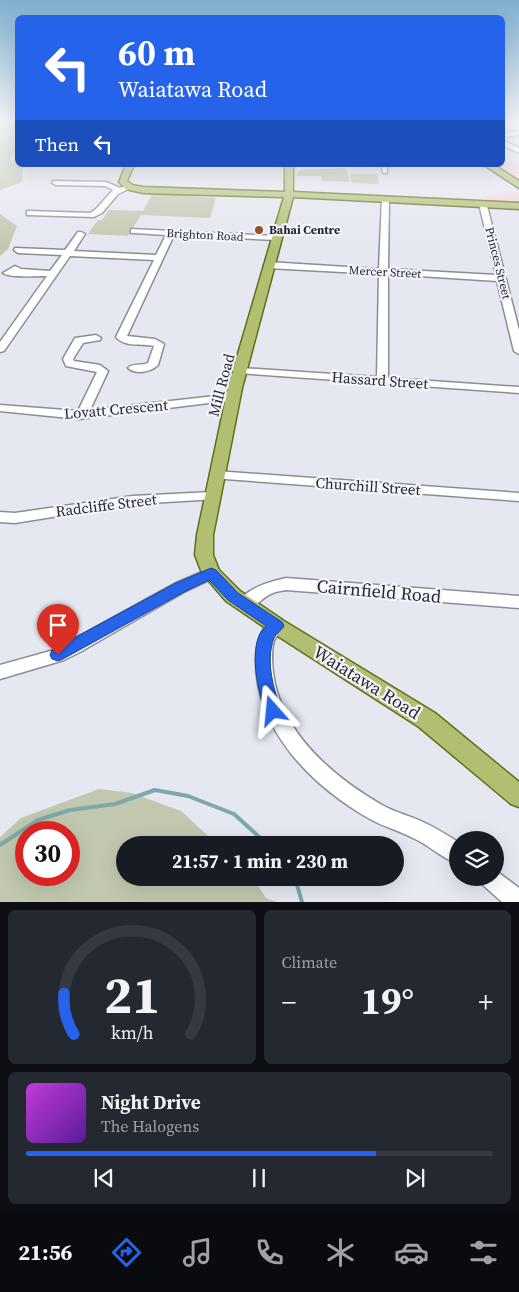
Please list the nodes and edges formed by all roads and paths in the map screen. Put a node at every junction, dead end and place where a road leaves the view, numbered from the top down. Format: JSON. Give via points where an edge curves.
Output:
{"nodes":[{"id":1,"x":129,"y":167,"type":"edge"},
{"id":2,"x":289,"y":167,"type":"edge"},
{"id":3,"x":491,"y":167,"type":"edge"},
{"id":4,"x":56,"y":183,"type":"dead end"},
{"id":5,"x":519,"y":185,"type":"edge"},
{"id":6,"x":129,"y":186,"type":"junction"},
{"id":7,"x":119,"y":190,"type":"junction"},
{"id":8,"x":385,"y":199,"type":"junction"},
{"id":9,"x":287,"y":200,"type":"junction"},
{"id":10,"x":483,"y":204,"type":"junction"},
{"id":11,"x":519,"y":206,"type":"edge"},
{"id":12,"x":30,"y":213,"type":"dead end"},
{"id":13,"x":134,"y":231,"type":"dead end"},
{"id":14,"x":172,"y":233,"type":"junction"},
{"id":15,"x":81,"y":234,"type":"dead end"},
{"id":16,"x":276,"y":238,"type":"junction"},
{"id":17,"x":18,"y":250,"type":"dead end"},
{"id":18,"x":68,"y":253,"type":"junction"},
{"id":19,"x":160,"y":258,"type":"junction"},
{"id":20,"x":268,"y":265,"type":"junction"},
{"id":21,"x":18,"y":272,"type":"dead end"},
{"id":22,"x":384,"y":272,"type":"junction"},
{"id":23,"x":53,"y":274,"type":"junction"},
{"id":24,"x":501,"y":278,"type":"junction"},
{"id":25,"x":96,"y":338,"type":"dead end"},
{"id":26,"x":0,"y":349,"type":"edge"},
{"id":27,"x":519,"y":350,"type":"edge"},
{"id":28,"x":133,"y":368,"type":"dead end"},
{"id":29,"x":241,"y":371,"type":"junction"},
{"id":30,"x":382,"y":380,"type":"junction"},
{"id":31,"x":519,"y":390,"type":"edge"},
{"id":32,"x":233,"y":397,"type":"junction"},
{"id":33,"x":0,"y":408,"type":"edge"},
{"id":34,"x":84,"y":414,"type":"junction"},
{"id":35,"x":216,"y":475,"type":"junction"},
{"id":36,"x":212,"y":496,"type":"junction"},
{"id":37,"x":519,"y":497,"type":"edge"},
{"id":38,"x":0,"y":518,"type":"edge"},
{"id":39,"x":211,"y":573,"type":"junction"},
{"id":40,"x":519,"y":602,"type":"edge"},
{"id":41,"x":244,"y":604,"type":"junction"},
{"id":42,"x":276,"y":626,"type":"junction"},
{"id":43,"x":0,"y":672,"type":"edge"},
{"id":44,"x":519,"y":796,"type":"edge"},
{"id":45,"x":449,"y":848,"type":"edge"},
{"id":46,"x":500,"y":886,"type":"edge"},
{"id":47,"x":519,"y":902,"type":"edge"}],
"edges":[{"from":1,"to":6,"type":"main road","via":[[123,180]]},
{"from":2,"to":9,"type":"main road","name":"Mill Road"},
{"from":3,"to":5,"type":"main road"},
{"from":4,"to":7,"type":"street","via":[[106,184]]},
{"from":6,"to":7,"type":"street"},
{"from":6,"to":9,"type":"main road","via":[[155,191],[268,194]]},
{"from":7,"to":12,"type":"street","via":[[99,212],[91,215]]},
{"from":8,"to":9,"type":"main road"},
{"from":8,"to":10,"type":"main road"},
{"from":8,"to":22,"type":"street"},
{"from":9,"to":16,"type":"main road","name":"Mill Road"},
{"from":10,"to":11,"type":"main road"},
{"from":10,"to":24,"type":"street","name":"Princes Street"},
{"from":13,"to":14,"type":"street","name":"Brighton Road"},
{"from":14,"to":16,"type":"street","name":"Brighton Road"},
{"from":14,"to":19,"type":"street"},
{"from":15,"to":18,"type":"street"},
{"from":16,"to":20,"type":"main road","name":"Mill Road"},
{"from":17,"to":18,"type":"street"},
{"from":18,"to":19,"type":"street"},
{"from":18,"to":23,"type":"street"},
{"from":19,"to":28,"type":"street","via":[[122,335],[122,340],[154,342],[159,347],[153,365],[144,369]]},
{"from":20,"to":22,"type":"street","name":"Mercer Street"},
{"from":20,"to":29,"type":"main road","name":"Mill Road"},
{"from":21,"to":23,"type":"street"},
{"from":22,"to":24,"type":"street","name":"Mercer Street"},
{"from":22,"to":30,"type":"street"},
{"from":23,"to":26,"type":"street"},
{"from":24,"to":27,"type":"street","name":"Princes Street"},
{"from":25,"to":34,"type":"street","via":[[80,340],[68,359],[70,364],[103,371]]},
{"from":29,"to":30,"type":"street","name":"Hassard Street"},
{"from":29,"to":32,"type":"main road","name":"Mill Road"},
{"from":30,"to":31,"type":"street","name":"Hassard Street"},
{"from":32,"to":34,"type":"street","name":"Lovatt Crescent"},
{"from":32,"to":35,"type":"main road","name":"Mill Road"},
{"from":33,"to":34,"type":"street","name":"Lovatt Crescent","via":[[20,412]]},
{"from":35,"to":36,"type":"main road","name":"Mill Road"},
{"from":35,"to":37,"type":"street","name":"Churchill Street"},
{"from":36,"to":38,"type":"street","name":"Radcliffe Street","via":[[133,500]]},
{"from":36,"to":39,"type":"main road","name":"Mill Road","via":[[204,555]]},
{"from":39,"to":41,"type":"main road","name":"Waiatawa Road"},
{"from":39,"to":43,"type":"street","via":[[58,655]]},
{"from":40,"to":41,"type":"street","name":"Cairnfield Road","via":[[286,584],[263,590]]},
{"from":41,"to":42,"type":"main road","name":"Waiatawa Road"},
{"from":42,"to":44,"type":"main road","name":"Waiatawa Road","via":[[427,720]]},
{"from":42,"to":45,"type":"street","via":[[265,641],[264,680],[273,711],[296,748],[334,782],[377,813],[425,833]]},
{"from":46,"to":47,"type":"street"}]}
